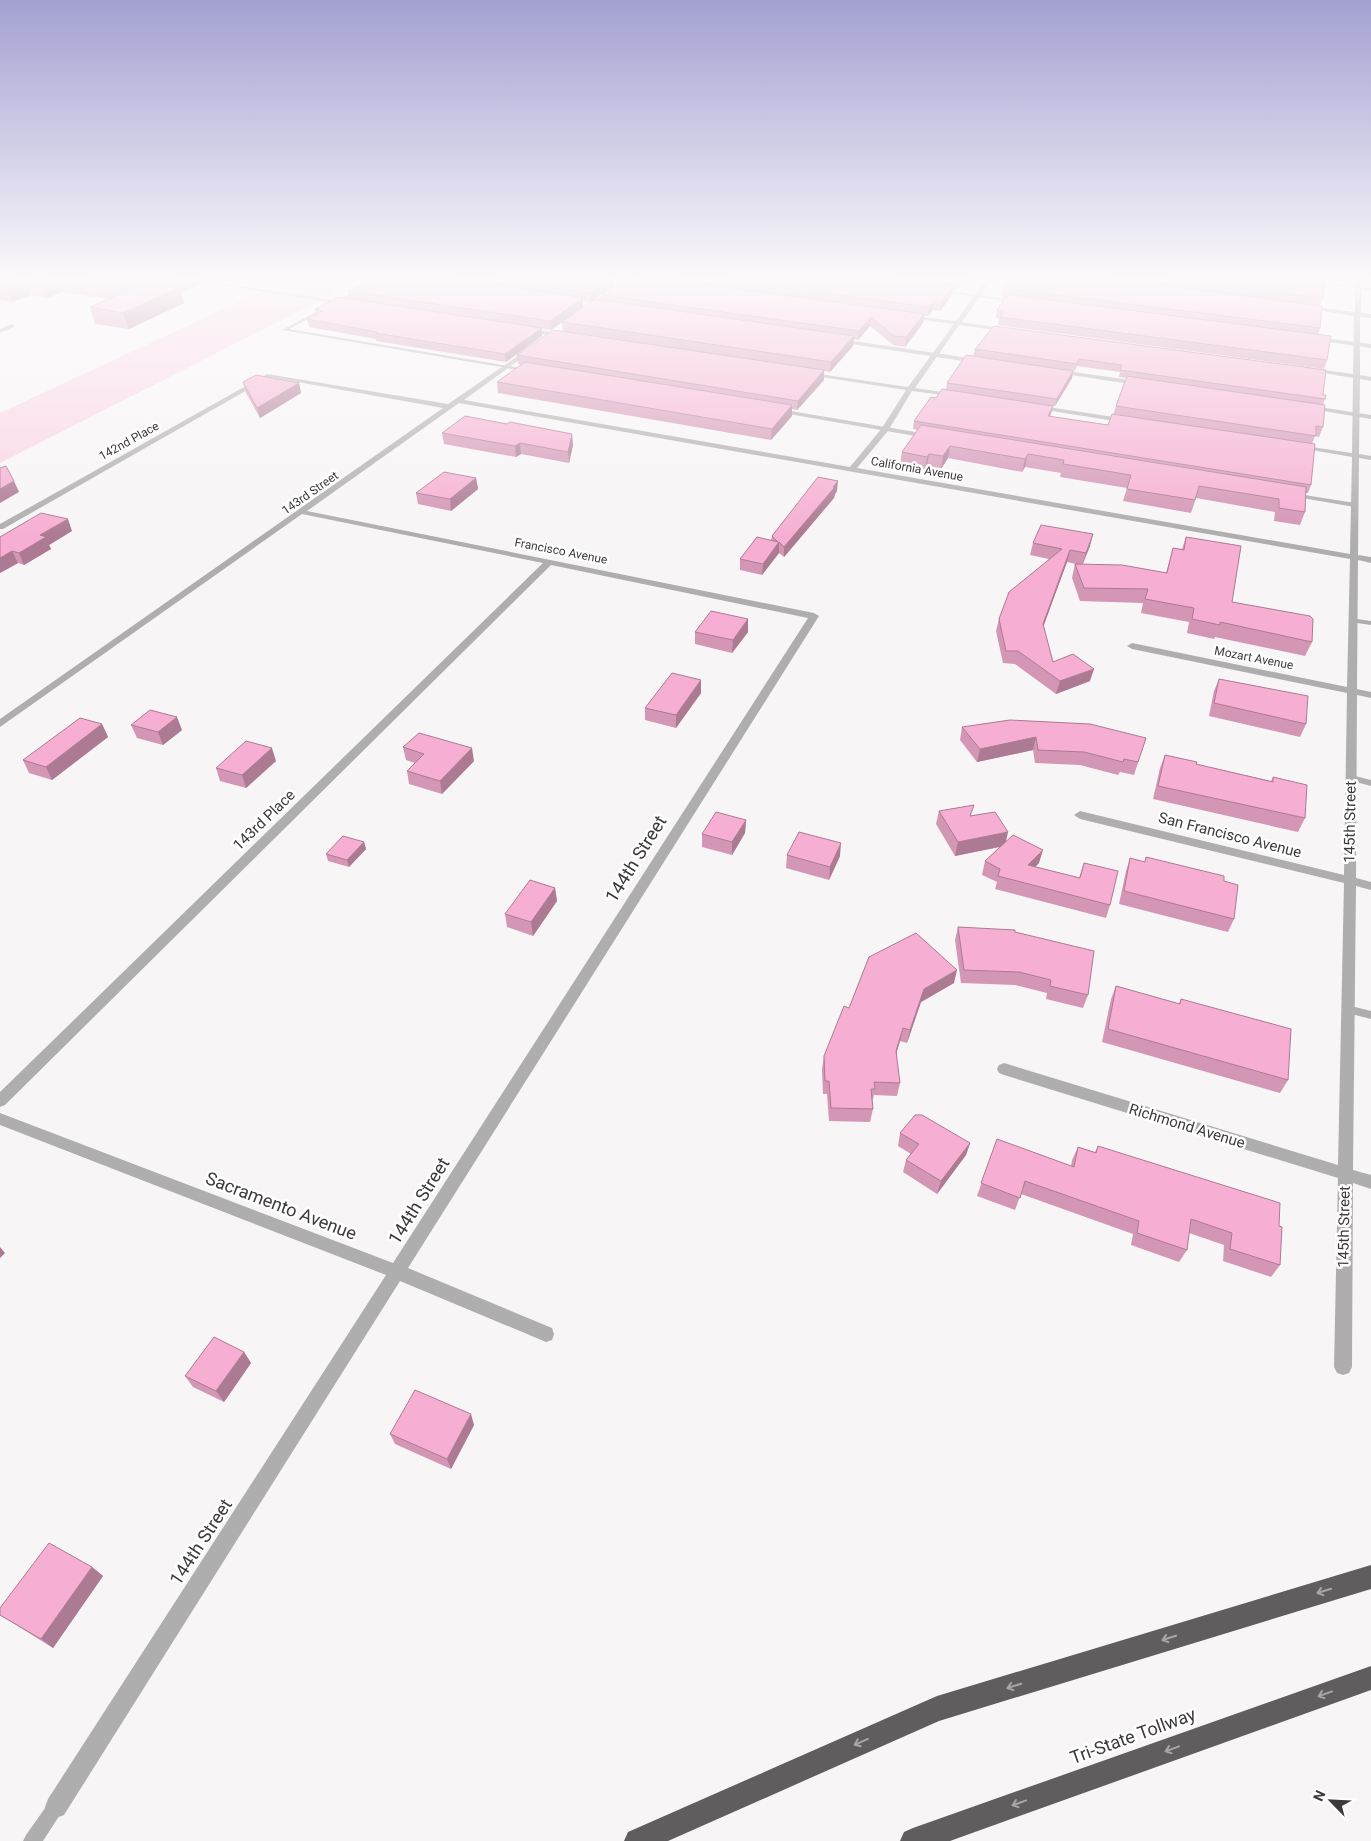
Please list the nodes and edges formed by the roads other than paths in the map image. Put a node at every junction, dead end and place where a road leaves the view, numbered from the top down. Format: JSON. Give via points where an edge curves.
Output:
{"nodes":[{"id":1,"x":494,"y":364,"type":"edge"},
{"id":2,"x":510,"y":364,"type":"edge"},
{"id":3,"x":928,"y":364,"type":"edge"},
{"id":4,"x":1356,"y":364,"type":"edge"},
{"id":5,"x":507,"y":366,"type":"junction"},
{"id":6,"x":1298,"y":369,"type":"edge"},
{"id":7,"x":536,"y":371,"type":"edge"},
{"id":8,"x":1052,"y":371,"type":"edge"},
{"id":9,"x":803,"y":372,"type":"edge"},
{"id":10,"x":1356,"y":377,"type":"junction"},
{"id":11,"x":1371,"y":379,"type":"edge"},
{"id":12,"x":1140,"y":384,"type":"edge"},
{"id":13,"x":910,"y":389,"type":"junction"},
{"id":14,"x":968,"y":397,"type":"edge"},
{"id":15,"x":460,"y":401,"type":"junction"},
{"id":16,"x":1026,"y":406,"type":"edge"},
{"id":17,"x":451,"y":407,"type":"junction"},
{"id":18,"x":1307,"y":408,"type":"edge"},
{"id":19,"x":769,"y":409,"type":"edge"},
{"id":20,"x":1356,"y":414,"type":"junction"},
{"id":21,"x":1371,"y":417,"type":"edge"},
{"id":22,"x":1133,"y":422,"type":"edge"},
{"id":23,"x":885,"y":429,"type":"junction"},
{"id":24,"x":934,"y":437,"type":"edge"},
{"id":25,"x":1288,"y":445,"type":"edge"},
{"id":26,"x":1356,"y":455,"type":"junction"},
{"id":27,"x":1371,"y":458,"type":"edge"},
{"id":28,"x":851,"y":470,"type":"junction"},
{"id":29,"x":1286,"y":494,"type":"edge"},
{"id":30,"x":1355,"y":505,"type":"junction"},
{"id":31,"x":302,"y":512,"type":"junction"},
{"id":32,"x":0,"y":527,"type":"edge"},
{"id":33,"x":1354,"y":557,"type":"junction"},
{"id":34,"x":1371,"y":560,"type":"edge"},
{"id":35,"x":549,"y":562,"type":"junction"},
{"id":36,"x":814,"y":616,"type":"joint"},
{"id":37,"x":1353,"y":620,"type":"junction"},
{"id":38,"x":1371,"y":623,"type":"edge"},
{"id":39,"x":1132,"y":646,"type":"dead end"},
{"id":40,"x":1352,"y":691,"type":"junction"},
{"id":41,"x":1371,"y":694,"type":"edge"},
{"id":42,"x":0,"y":724,"type":"edge"},
{"id":43,"x":1351,"y":778,"type":"junction"},
{"id":44,"x":1371,"y":782,"type":"edge"},
{"id":45,"x":1080,"y":815,"type":"dead end"},
{"id":46,"x":1350,"y":881,"type":"junction"},
{"id":47,"x":1371,"y":886,"type":"edge"},
{"id":48,"x":1348,"y":1009,"type":"junction"},
{"id":49,"x":1371,"y":1016,"type":"edge"},
{"id":50,"x":1004,"y":1069,"type":"dead end"},
{"id":51,"x":0,"y":1101,"type":"edge"},
{"id":52,"x":0,"y":1119,"type":"edge"},
{"id":53,"x":1345,"y":1174,"type":"junction"},
{"id":54,"x":1371,"y":1182,"type":"edge"},
{"id":55,"x":398,"y":1272,"type":"junction"},
{"id":56,"x":546,"y":1334,"type":"dead end"},
{"id":57,"x":1343,"y":1366,"type":"dead end"},
{"id":58,"x":1371,"y":1577,"type":"edge"},
{"id":59,"x":1371,"y":1678,"type":"edge"},
{"id":60,"x":56,"y":1807,"type":"joint"},
{"id":61,"x":32,"y":1841,"type":"edge"},
{"id":62,"x":637,"y":1841,"type":"edge"},
{"id":63,"x":913,"y":1841,"type":"edge"}],
"edges":[{"from":1,"to":5,"type":"lane"},
{"from":2,"to":5,"type":"street","name":"143rd Street"},
{"from":3,"to":13,"type":"street"},
{"from":4,"to":10,"type":"street","name":"145th Street"},
{"from":5,"to":7,"type":"lane"},
{"from":5,"to":15,"type":"street","name":"143rd Street"},
{"from":6,"to":10,"type":"street"},
{"from":8,"to":12,"type":"lane"},
{"from":9,"to":13,"type":"street"},
{"from":10,"to":11,"type":"street"},
{"from":10,"to":20,"type":"street","name":"145th Street"},
{"from":13,"to":14,"type":"street"},
{"from":13,"to":23,"type":"street"},
{"from":15,"to":17,"type":"street","name":"143rd Street"},
{"from":15,"to":28,"type":"street","name":"California Avenue"},
{"from":16,"to":22,"type":"street"},
{"from":17,"to":31,"type":"street","name":"143rd Street"},
{"from":17,"to":32,"type":"street","name":"142nd Place","via":[[269,374]]},
{"from":18,"to":20,"type":"lane"},
{"from":19,"to":23,"type":"lane"},
{"from":20,"to":21,"type":"lane"},
{"from":20,"to":26,"type":"street","name":"145th Street"},
{"from":23,"to":24,"type":"lane"},
{"from":23,"to":28,"type":"street"},
{"from":25,"to":26,"type":"street"},
{"from":26,"to":27,"type":"street"},
{"from":26,"to":30,"type":"street","name":"145th Street"},
{"from":28,"to":33,"type":"street","name":"California Avenue"},
{"from":29,"to":30,"type":"lane"},
{"from":30,"to":33,"type":"street","name":"145th Street"},
{"from":31,"to":35,"type":"street","name":"Francisco Avenue"},
{"from":31,"to":42,"type":"street","name":"143rd Street"},
{"from":33,"to":34,"type":"street","name":"California Avenue"},
{"from":33,"to":37,"type":"street","name":"145th Street"},
{"from":35,"to":36,"type":"street","name":"Francisco Avenue"},
{"from":35,"to":51,"type":"street","name":"143rd Place"},
{"from":36,"to":55,"type":"street","name":"144th Street"},
{"from":37,"to":38,"type":"lane"},
{"from":37,"to":40,"type":"street","name":"145th Street"},
{"from":39,"to":40,"type":"street","name":"Mozart Avenue"},
{"from":40,"to":41,"type":"street","name":"Mozart Avenue"},
{"from":40,"to":43,"type":"street","name":"145th Street"},
{"from":43,"to":44,"type":"lane"},
{"from":43,"to":46,"type":"street","name":"145th Street"},
{"from":45,"to":46,"type":"street","name":"San Francisco Avenue"},
{"from":46,"to":47,"type":"street","name":"San Francisco Avenue"},
{"from":46,"to":48,"type":"street","name":"145th Street"},
{"from":48,"to":49,"type":"lane"},
{"from":48,"to":53,"type":"street","name":"145th Street"},
{"from":50,"to":53,"type":"street","name":"Richmond Avenue"},
{"from":52,"to":55,"type":"street","name":"Sacramento Avenue"},
{"from":53,"to":54,"type":"street","name":"Richmond Avenue"},
{"from":53,"to":57,"type":"street","name":"145th Street"},
{"from":55,"to":56,"type":"street","name":"Sacramento Avenue"},
{"from":55,"to":60,"type":"street","name":"144th Street"},
{"from":58,"to":62,"type":"highway","one_way":true,"via":[[937,1709]]},
{"from":59,"to":63,"type":"highway","name":"Tri-State Tollway","one_way":true},
{"from":60,"to":61,"type":"lane"}]}
